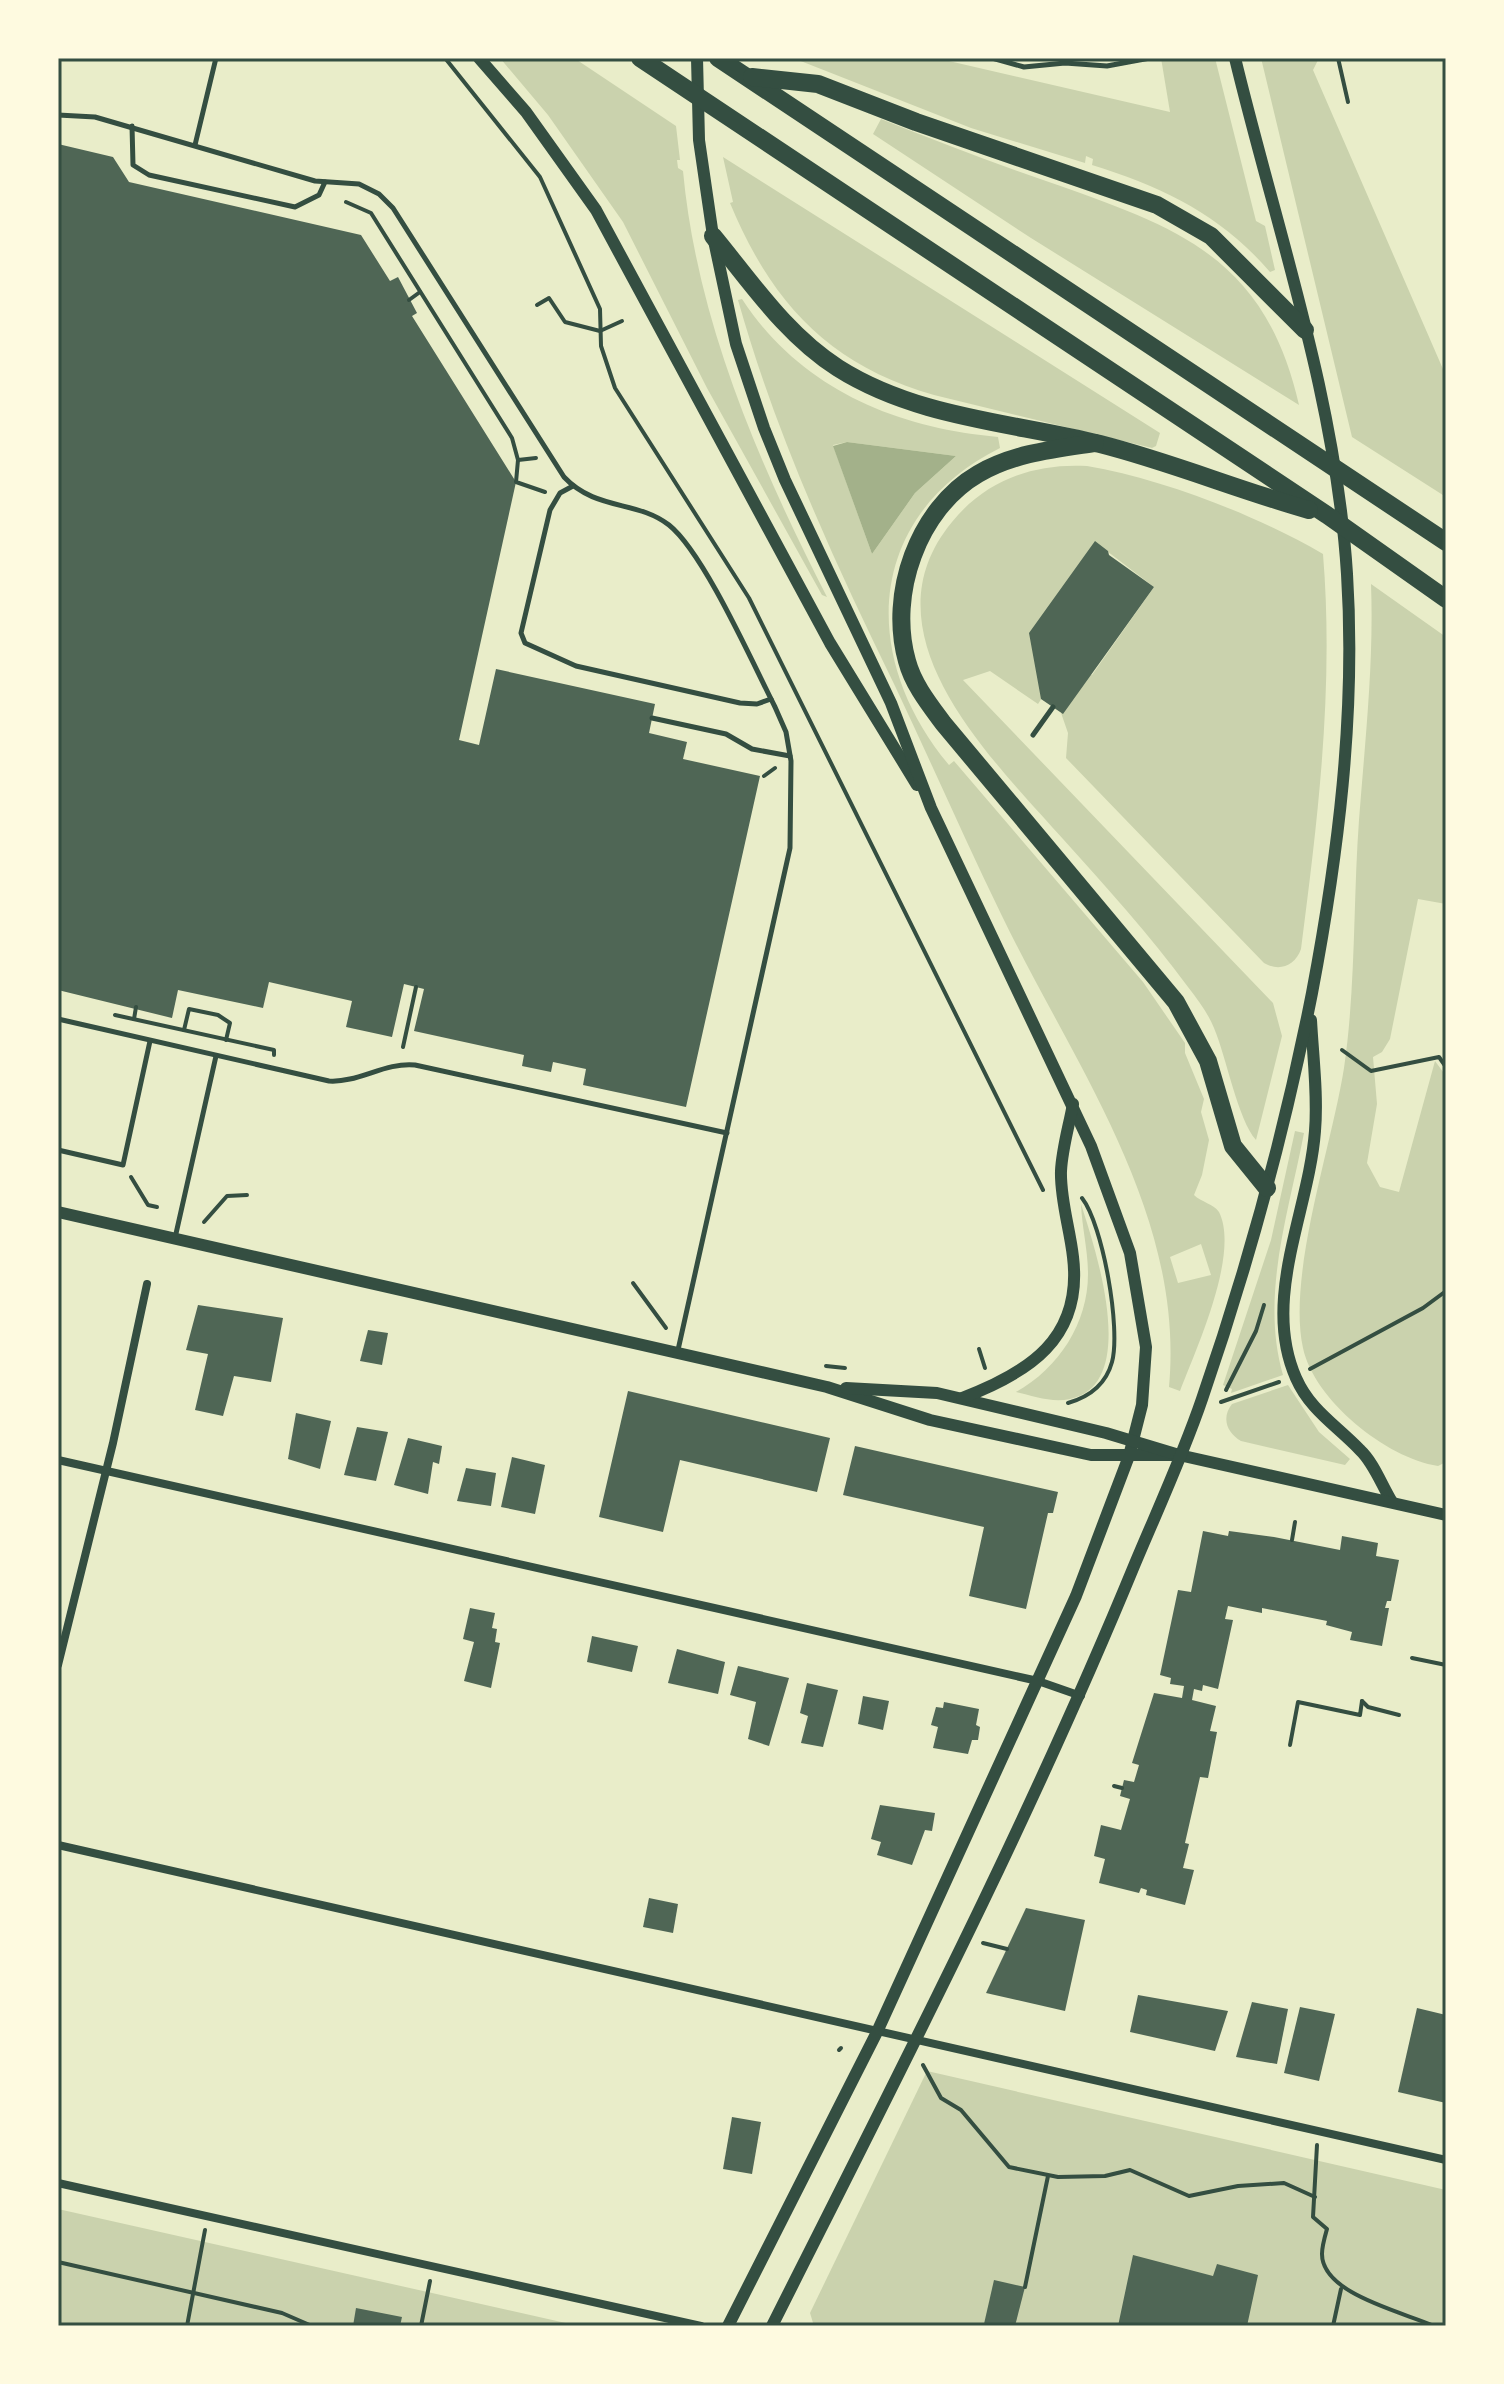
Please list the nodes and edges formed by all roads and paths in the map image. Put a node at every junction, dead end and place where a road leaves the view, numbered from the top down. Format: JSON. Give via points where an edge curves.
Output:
{"nodes":[{"id":1,"x":216,"y":58,"type":"edge"},
{"id":2,"x":445,"y":58,"type":"edge"},
{"id":3,"x":479,"y":58,"type":"edge"},
{"id":4,"x":624,"y":58,"type":"edge"},
{"id":5,"x":640,"y":58,"type":"edge"},
{"id":6,"x":697,"y":58,"type":"edge"},
{"id":7,"x":718,"y":58,"type":"edge"},
{"id":8,"x":992,"y":58,"type":"edge"},
{"id":9,"x":1150,"y":58,"type":"edge"},
{"id":10,"x":1338,"y":58,"type":"edge"},
{"id":11,"x":1238,"y":61,"type":"edge"},
{"id":12,"x":748,"y":77,"type":"junction"},
{"id":13,"x":671,"y":81,"type":"junction"},
{"id":14,"x":1348,"y":102,"type":"dead end"},
{"id":15,"x":58,"y":115,"type":"edge"},
{"id":16,"x":132,"y":126,"type":"junction"},
{"id":17,"x":195,"y":145,"type":"junction"},
{"id":18,"x":325,"y":182,"type":"junction"},
{"id":19,"x":346,"y":202,"type":"dead end"},
{"id":20,"x":713,"y":236,"type":"junction"},
{"id":21,"x":420,"y":292,"type":"junction"},
{"id":22,"x":409,"y":300,"type":"dead end"},
{"id":23,"x":537,"y":305,"type":"dead end"},
{"id":24,"x":622,"y":321,"type":"dead end"},
{"id":25,"x":1305,"y":330,"type":"junction"},
{"id":26,"x":600,"y":331,"type":"junction"},
{"id":27,"x":1095,"y":443,"type":"junction"},
{"id":28,"x":573,"y":486,"type":"junction"},
{"id":29,"x":558,"y":496,"type":"junction"},
{"id":30,"x":1327,"y":515,"type":"junction"},
{"id":31,"x":1446,"y":542,"type":"edge"},
{"id":32,"x":1446,"y":599,"type":"edge"},
{"id":33,"x":771,"y":699,"type":"junction"},
{"id":34,"x":1053,"y":707,"type":"dead end"},
{"id":35,"x":652,"y":718,"type":"dead end"},
{"id":36,"x":1033,"y":735,"type":"dead end"},
{"id":37,"x":790,"y":756,"type":"junction"},
{"id":38,"x":931,"y":808,"type":"junction"},
{"id":39,"x":416,"y":987,"type":"dead end"},
{"id":40,"x":1311,"y":998,"type":"junction"},
{"id":41,"x":136,"y":1007,"type":"dead end"},
{"id":42,"x":103,"y":1012,"type":"dead end"},
{"id":43,"x":157,"y":1015,"type":"dead end"},
{"id":44,"x":58,"y":1019,"type":"edge"},
{"id":45,"x":134,"y":1019,"type":"junction"},
{"id":46,"x":155,"y":1024,"type":"junction"},
{"id":47,"x":184,"y":1030,"type":"junction"},
{"id":48,"x":226,"y":1040,"type":"junction"},
{"id":49,"x":150,"y":1041,"type":"junction"},
{"id":50,"x":403,"y":1047,"type":"dead end"},
{"id":51,"x":274,"y":1050,"type":"dead end"},
{"id":52,"x":1342,"y":1050,"type":"dead end"},
{"id":53,"x":216,"y":1056,"type":"junction"},
{"id":54,"x":1446,"y":1067,"type":"edge"},
{"id":55,"x":1073,"y":1104,"type":"junction"},
{"id":56,"x":727,"y":1133,"type":"junction"},
{"id":57,"x":58,"y":1150,"type":"edge"},
{"id":58,"x":123,"y":1165,"type":"junction"},
{"id":59,"x":1267,"y":1188,"type":"junction"},
{"id":60,"x":247,"y":1195,"type":"dead end"},
{"id":61,"x":1051,"y":1195,"type":"dead end"},
{"id":62,"x":1084,"y":1200,"type":"dead end"},
{"id":63,"x":157,"y":1207,"type":"dead end"},
{"id":64,"x":58,"y":1212,"type":"edge"},
{"id":65,"x":204,"y":1222,"type":"dead end"},
{"id":66,"x":175,"y":1238,"type":"junction"},
{"id":67,"x":633,"y":1283,"type":"dead end"},
{"id":68,"x":147,"y":1284,"type":"dead end"},
{"id":69,"x":1446,"y":1291,"type":"edge"},
{"id":70,"x":666,"y":1328,"type":"dead end"},
{"id":71,"x":979,"y":1349,"type":"dead end"},
{"id":72,"x":678,"y":1354,"type":"junction"},
{"id":73,"x":1307,"y":1372,"type":"dead end"},
{"id":74,"x":987,"y":1373,"type":"dead end"},
{"id":75,"x":1285,"y":1380,"type":"dead end"},
{"id":76,"x":827,"y":1387,"type":"junction"},
{"id":77,"x":962,"y":1398,"type":"junction"},
{"id":78,"x":1221,"y":1402,"type":"dead end"},
{"id":79,"x":1068,"y":1403,"type":"dead end"},
{"id":80,"x":1133,"y":1441,"type":"junction"},
{"id":81,"x":1179,"y":1455,"type":"junction"},
{"id":82,"x":1129,"y":1456,"type":"junction"},
{"id":83,"x":58,"y":1460,"type":"edge"},
{"id":84,"x":107,"y":1472,"type":"junction"},
{"id":85,"x":1392,"y":1502,"type":"junction"},
{"id":86,"x":1446,"y":1515,"type":"edge"},
{"id":87,"x":1295,"y":1522,"type":"dead end"},
{"id":88,"x":1292,"y":1540,"type":"dead end"},
{"id":89,"x":1412,"y":1658,"type":"dead end"},
{"id":90,"x":58,"y":1665,"type":"edge"},
{"id":91,"x":1446,"y":1665,"type":"edge"},
{"id":92,"x":1038,"y":1681,"type":"junction"},
{"id":93,"x":1081,"y":1696,"type":"junction"},
{"id":94,"x":1399,"y":1715,"type":"dead end"},
{"id":95,"x":1290,"y":1745,"type":"dead end"},
{"id":96,"x":1114,"y":1786,"type":"dead end"},
{"id":97,"x":1122,"y":1788,"type":"dead end"},
{"id":98,"x":58,"y":1845,"type":"edge"},
{"id":99,"x":981,"y":1943,"type":"dead end"},
{"id":100,"x":1007,"y":1949,"type":"dead end"},
{"id":101,"x":877,"y":2032,"type":"junction"},
{"id":102,"x":915,"y":2041,"type":"junction"},
{"id":103,"x":922,"y":2065,"type":"dead end"},
{"id":104,"x":1317,"y":2131,"type":"junction"},
{"id":105,"x":1446,"y":2160,"type":"edge"},
{"id":106,"x":1048,"y":2176,"type":"junction"},
{"id":107,"x":58,"y":2183,"type":"edge"},
{"id":108,"x":1315,"y":2197,"type":"junction"},
{"id":109,"x":207,"y":2216,"type":"junction"},
{"id":110,"x":58,"y":2262,"type":"edge"},
{"id":111,"x":434,"y":2266,"type":"junction"},
{"id":112,"x":1025,"y":2287,"type":"dead end"},
{"id":113,"x":1341,"y":2289,"type":"junction"},
{"id":114,"x":194,"y":2294,"type":"junction"},
{"id":115,"x":187,"y":2326,"type":"edge"},
{"id":116,"x":312,"y":2326,"type":"edge"},
{"id":117,"x":421,"y":2326,"type":"edge"},
{"id":118,"x":701,"y":2326,"type":"edge"},
{"id":119,"x":728,"y":2326,"type":"edge"},
{"id":120,"x":772,"y":2326,"type":"edge"},
{"id":121,"x":1333,"y":2326,"type":"edge"},
{"id":122,"x":1434,"y":2326,"type":"edge"}],
"edges":[{"from":1,"to":17,"type":"lane"},
{"from":2,"to":26,"type":"path","via":[[540,177],[600,309]]},
{"from":3,"to":38,"type":"street","via":[[596,210],[830,643]]},
{"from":4,"to":13,"type":"highway"},
{"from":5,"to":13,"type":"highway"},
{"from":6,"to":20,"type":"street","via":[[703,178]]},
{"from":7,"to":12,"type":"highway"},
{"from":8,"to":9,"type":"lane","via":[[1024,67],[1107,66]]},
{"from":10,"to":14,"type":"path"},
{"from":11,"to":25,"type":"street"},
{"from":12,"to":25,"type":"highway","via":[[818,84],[1157,205],[1211,236]]},
{"from":12,"to":31,"type":"highway"},
{"from":13,"to":30,"type":"highway"},
{"from":15,"to":16,"type":"lane"},
{"from":16,"to":17,"type":"lane"},
{"from":16,"to":18,"type":"lane","via":[[133,165],[149,175],[295,207],[312,201]]},
{"from":17,"to":18,"type":"lane"},
{"from":18,"to":28,"type":"lane","via":[[359,184],[387,201],[553,463]]},
{"from":19,"to":21,"type":"path","via":[[371,213]]},
{"from":20,"to":27,"type":"highway","via":[[796,335],[873,388],[948,413]]},
{"from":20,"to":38,"type":"street","via":[[736,344],[774,454],[891,703]]},
{"from":21,"to":22,"type":"path"},
{"from":21,"to":29,"type":"path","via":[[512,438],[516,482]]},
{"from":23,"to":26,"type":"path","via":[[549,298],[565,322]]},
{"from":24,"to":26,"type":"path"},
{"from":25,"to":40,"type":"street","via":[[1339,497],[1349,617],[1349,692],[1337,829]]},
{"from":26,"to":61,"type":"path","via":[[608,370],[622,401],[749,598],[1035,1180]]},
{"from":27,"to":30,"type":"highway"},
{"from":27,"to":59,"type":"highway","via":[[1011,458],[976,475],[950,498],[925,530],[910,563],[902,614],[906,658],[943,723],[1176,1002],[1211,1069],[1233,1146]]},
{"from":28,"to":29,"type":"lane"},
{"from":28,"to":33,"type":"lane","via":[[593,499],[650,515],[676,532],[701,567]]},
{"from":29,"to":33,"type":"lane","via":[[550,510],[521,633],[525,643],[576,666],[750,704]]},
{"from":30,"to":32,"type":"highway"},
{"from":33,"to":37,"type":"lane"},
{"from":34,"to":36,"type":"lane"},
{"from":35,"to":37,"type":"lane","via":[[726,734],[752,749]]},
{"from":37,"to":56,"type":"lane","via":[[790,848]]},
{"from":38,"to":55,"type":"street"},
{"from":39,"to":50,"type":"path"},
{"from":40,"to":59,"type":"street"},
{"from":40,"to":85,"type":"street","via":[[1315,1131],[1287,1285],[1287,1350],[1304,1395],[1362,1451]]},
{"from":41,"to":45,"type":"path"},
{"from":42,"to":45,"type":"path"},
{"from":43,"to":46,"type":"path"},
{"from":44,"to":49,"type":"lane"},
{"from":45,"to":46,"type":"path"},
{"from":46,"to":47,"type":"path"},
{"from":47,"to":48,"type":"path"},
{"from":47,"to":48,"type":"path","via":[[189,1009],[218,1015],[230,1023]]},
{"from":48,"to":51,"type":"path"},
{"from":49,"to":53,"type":"lane"},
{"from":49,"to":58,"type":"lane"},
{"from":52,"to":54,"type":"path","via":[[1371,1071],[1439,1057]]},
{"from":53,"to":56,"type":"lane","via":[[335,1082],[415,1065]]},
{"from":53,"to":66,"type":"lane"},
{"from":55,"to":77,"type":"street","via":[[1061,1172],[1074,1273],[1063,1322],[1049,1346],[1023,1371]]},
{"from":55,"to":80,"type":"street","via":[[1118,1214],[1138,1287],[1146,1364]]},
{"from":56,"to":72,"type":"lane"},
{"from":57,"to":58,"type":"lane"},
{"from":58,"to":63,"type":"path","via":[[148,1205]]},
{"from":59,"to":81,"type":"street","via":[[1206,1387]]},
{"from":60,"to":65,"type":"path","via":[[227,1196]]},
{"from":62,"to":79,"type":"path","via":[[1110,1298],[1113,1360],[1098,1387]]},
{"from":64,"to":66,"type":"street"},
{"from":66,"to":72,"type":"street"},
{"from":67,"to":70,"type":"path"},
{"from":68,"to":84,"type":"street"},
{"from":69,"to":73,"type":"path"},
{"from":71,"to":74,"type":"path"},
{"from":72,"to":76,"type":"street"},
{"from":75,"to":78,"type":"path"},
{"from":76,"to":77,"type":"street"},
{"from":76,"to":82,"type":"street","via":[[930,1420],[1091,1455]]},
{"from":77,"to":80,"type":"street"},
{"from":80,"to":81,"type":"street"},
{"from":80,"to":82,"type":"street"},
{"from":81,"to":82,"type":"street"},
{"from":81,"to":85,"type":"street"},
{"from":81,"to":93,"type":"street"},
{"from":82,"to":92,"type":"street"},
{"from":83,"to":84,"type":"street"},
{"from":84,"to":90,"type":"street"},
{"from":84,"to":92,"type":"street"},
{"from":85,"to":86,"type":"street"},
{"from":87,"to":88,"type":"path"},
{"from":89,"to":91,"type":"path"},
{"from":92,"to":93,"type":"street"},
{"from":92,"to":101,"type":"street"},
{"from":93,"to":102,"type":"street"},
{"from":94,"to":95,"type":"path","via":[[1362,1701],[1360,1715],[1298,1702]]},
{"from":96,"to":97,"type":"path"},
{"from":98,"to":101,"type":"street"},
{"from":99,"to":100,"type":"path"},
{"from":101,"to":102,"type":"street"},
{"from":101,"to":119,"type":"street"},
{"from":102,"to":104,"type":"street"},
{"from":102,"to":120,"type":"street"},
{"from":103,"to":106,"type":"path","via":[[941,2098],[961,2110],[1009,2167]]},
{"from":104,"to":105,"type":"street"},
{"from":104,"to":108,"type":"path"},
{"from":106,"to":108,"type":"path","via":[[1105,2176],[1130,2170],[1189,2196],[1284,2183]]},
{"from":106,"to":112,"type":"path"},
{"from":107,"to":109,"type":"street"},
{"from":108,"to":113,"type":"path","via":[[1313,2217],[1327,2229],[1321,2255]]},
{"from":109,"to":111,"type":"street"},
{"from":109,"to":114,"type":"path"},
{"from":110,"to":114,"type":"path"},
{"from":111,"to":117,"type":"path"},
{"from":111,"to":118,"type":"street"},
{"from":113,"to":121,"type":"path"},
{"from":113,"to":122,"type":"path"},
{"from":114,"to":115,"type":"path"},
{"from":114,"to":116,"type":"path","via":[[282,2313]]}]}
